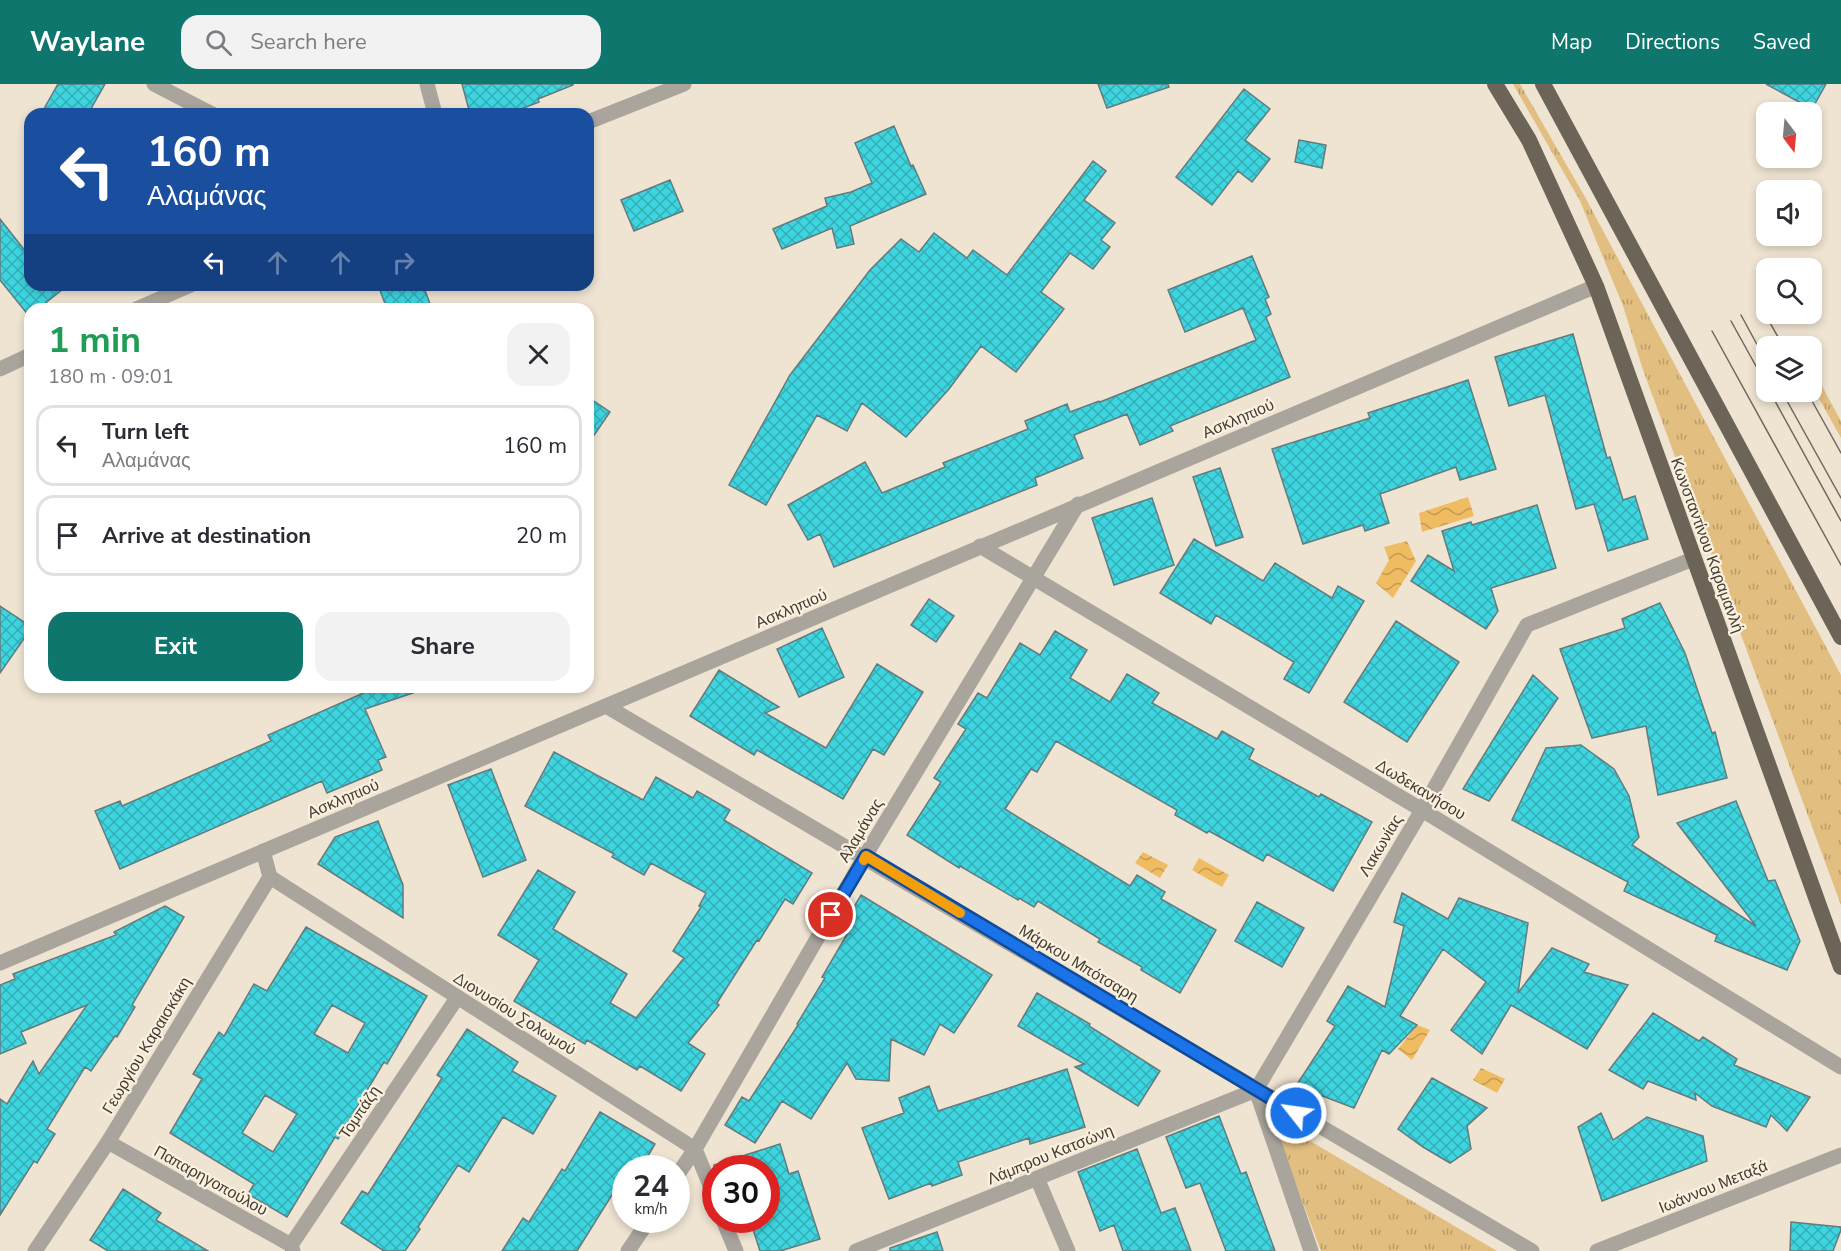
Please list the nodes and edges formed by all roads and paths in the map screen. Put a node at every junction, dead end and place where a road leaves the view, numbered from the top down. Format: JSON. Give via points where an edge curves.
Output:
{"nodes":[{"id":1,"x":154,"y":84,"type":"edge"},
{"id":2,"x":427,"y":84,"type":"edge"},
{"id":3,"x":684,"y":84,"type":"edge"},
{"id":4,"x":1495,"y":84,"type":"edge"},
{"id":5,"x":1543,"y":84,"type":"edge"},
{"id":6,"x":200,"y":108,"type":"edge"},
{"id":7,"x":433,"y":108,"type":"edge"},
{"id":8,"x":594,"y":120,"type":"edge"},
{"id":9,"x":1596,"y":286,"type":"junction"},
{"id":10,"x":177,"y":291,"type":"edge"},
{"id":11,"x":150,"y":303,"type":"edge"},
{"id":12,"x":24,"y":359,"type":"edge"},
{"id":13,"x":0,"y":369,"type":"edge"},
{"id":14,"x":1078,"y":504,"type":"junction"},
{"id":15,"x":980,"y":546,"type":"junction"},
{"id":16,"x":1694,"y":559,"type":"junction"},
{"id":17,"x":1033,"y":579,"type":"junction"},
{"id":18,"x":1841,"y":637,"type":"edge"},
{"id":19,"x":606,"y":706,"type":"junction"},
{"id":20,"x":1422,"y":810,"type":"junction"},
{"id":21,"x":263,"y":851,"type":"junction"},
{"id":22,"x":866,"y":856,"type":"junction"},
{"id":23,"x":270,"y":877,"type":"junction"},
{"id":24,"x":0,"y":963,"type":"edge"},
{"id":25,"x":1841,"y":967,"type":"edge"},
{"id":26,"x":457,"y":998,"type":"junction"},
{"id":27,"x":1841,"y":1067,"type":"edge"},
{"id":28,"x":1256,"y":1090,"type":"junction"},
{"id":29,"x":108,"y":1142,"type":"junction"},
{"id":30,"x":695,"y":1149,"type":"junction"},
{"id":31,"x":1841,"y":1155,"type":"edge"},
{"id":32,"x":690,"y":1156,"type":"edge"},
{"id":33,"x":702,"y":1166,"type":"edge"},
{"id":34,"x":1037,"y":1178,"type":"junction"},
{"id":35,"x":640,"y":1233,"type":"edge"},
{"id":36,"x":728,"y":1233,"type":"edge"},
{"id":37,"x":292,"y":1248,"type":"edge"},
{"id":38,"x":35,"y":1251,"type":"edge"},
{"id":39,"x":628,"y":1251,"type":"edge"},
{"id":40,"x":736,"y":1251,"type":"edge"},
{"id":41,"x":856,"y":1251,"type":"edge"},
{"id":42,"x":1068,"y":1251,"type":"edge"},
{"id":43,"x":1311,"y":1251,"type":"edge"},
{"id":44,"x":1532,"y":1251,"type":"edge"},
{"id":45,"x":1598,"y":1251,"type":"edge"}],
"edges":[{"from":1,"to":6,"type":"street"},
{"from":2,"to":7,"type":"street"},
{"from":3,"to":8,"type":"street"},
{"from":4,"to":9,"type":"highway","name":"Κωνσταντίνου Καραμανλή","via":[[1529,140]]},
{"from":5,"to":18,"type":"highway"},
{"from":9,"to":14,"type":"street","name":"Ασκληπιού"},
{"from":9,"to":16,"type":"highway","name":"Κωνσταντίνου Καραμανλή"},
{"from":10,"to":11,"type":"street"},
{"from":12,"to":13,"type":"street"},
{"from":14,"to":15,"type":"street","name":"Ασκληπιού"},
{"from":14,"to":17,"type":"street","name":"Αλαμάνας"},
{"from":15,"to":17,"type":"street","name":"Δωδεκανήσου"},
{"from":15,"to":19,"type":"street","name":"Ασκληπιού"},
{"from":16,"to":20,"type":"street","name":"Λακωνίας","via":[[1527,625]]},
{"from":16,"to":25,"type":"highway","name":"Κωνσταντίνου Καραμανλή"},
{"from":17,"to":20,"type":"street","name":"Δωδεκανήσου"},
{"from":17,"to":22,"type":"street","name":"Αλαμάνας"},
{"from":19,"to":21,"type":"street","name":"Ασκληπιού"},
{"from":19,"to":22,"type":"street","name":"Μάρκου Μπότσαρη"},
{"from":20,"to":27,"type":"street","name":"Δωδεκανήσου"},
{"from":20,"to":28,"type":"street","name":"Λακωνίας"},
{"from":21,"to":23,"type":"street"},
{"from":21,"to":24,"type":"street","name":"Ασκληπιού"},
{"from":22,"to":28,"type":"street","name":"Μάρκου Μπότσαρη"},
{"from":22,"to":30,"type":"street","name":"Αλαμάνας"},
{"from":23,"to":26,"type":"street","name":"Διονυσίου Σολωμού"},
{"from":23,"to":29,"type":"street","name":"Γεωργίου Καραισκάκη"},
{"from":26,"to":30,"type":"street","name":"Διονυσίου Σολωμού"},
{"from":26,"to":37,"type":"street","name":"Τομπάζη"},
{"from":28,"to":34,"type":"street","name":"Λάμπρου Κατσώνη"},
{"from":28,"to":43,"type":"street"},
{"from":28,"to":44,"type":"street","name":"Μάρκου Μπότσαρη"},
{"from":29,"to":37,"type":"street","name":"Παπαρηγοπούλου"},
{"from":29,"to":38,"type":"street","name":"Γεωργίου Καραισκάκη"},
{"from":30,"to":32,"type":"street","name":"Αλαμάνας"},
{"from":30,"to":33,"type":"street"},
{"from":31,"to":45,"type":"street","name":"Ιωάννου Μεταξά"},
{"from":34,"to":41,"type":"street","name":"Λάμπρου Κατσώνη"},
{"from":34,"to":42,"type":"street"},
{"from":35,"to":39,"type":"street"},
{"from":36,"to":40,"type":"street"}]}
